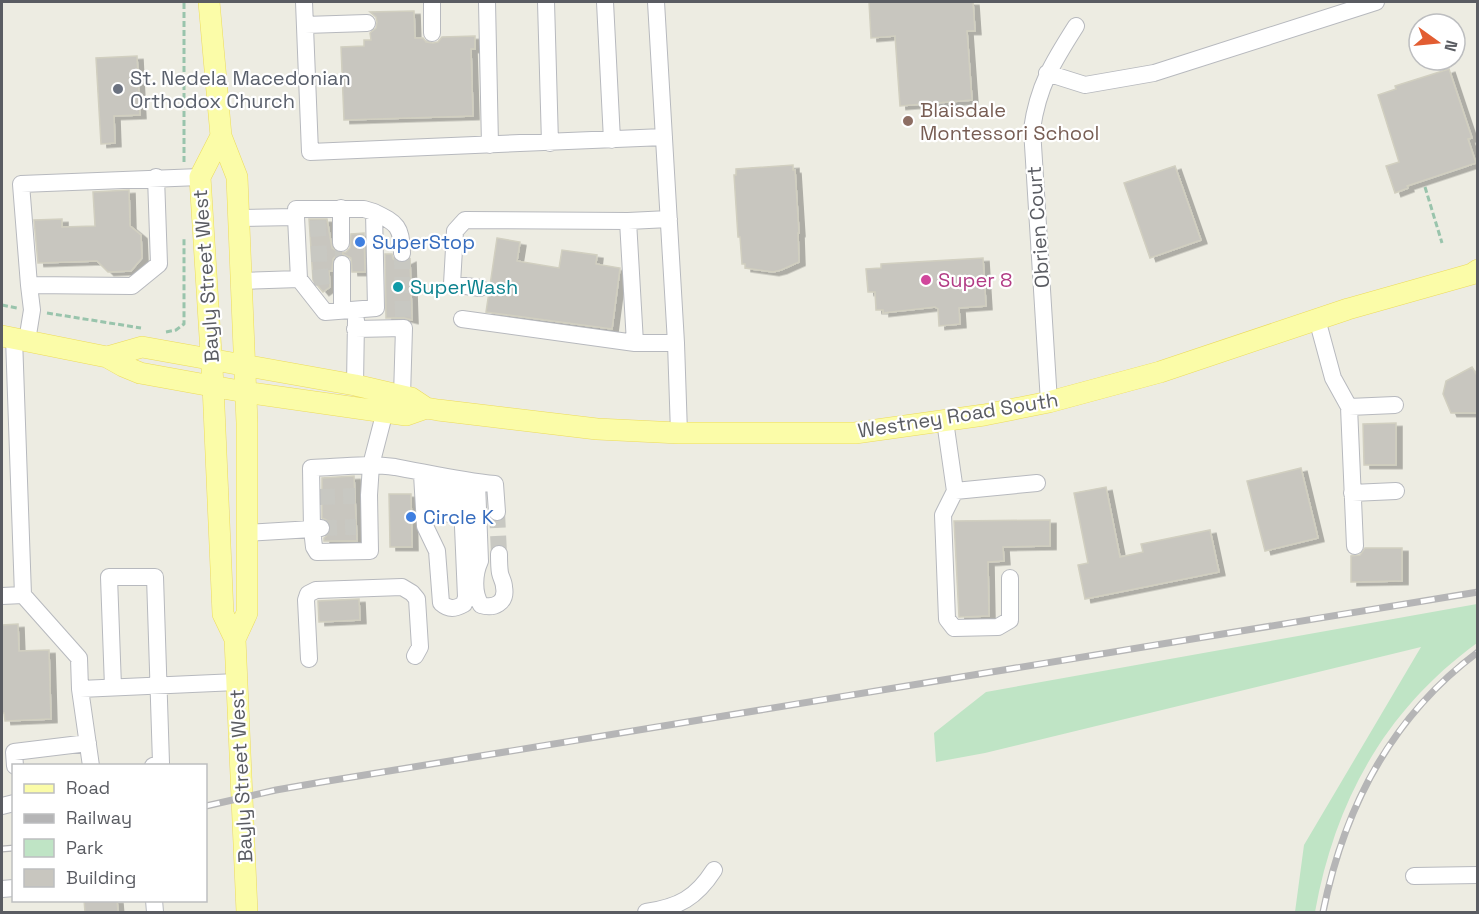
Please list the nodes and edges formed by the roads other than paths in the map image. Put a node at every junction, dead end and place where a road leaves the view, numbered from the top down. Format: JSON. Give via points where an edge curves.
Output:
{"nodes":[{"id":1,"x":209,"y":2,"type":"edge"},
{"id":2,"x":304,"y":2,"type":"edge"},
{"id":3,"x":432,"y":2,"type":"edge"},
{"id":4,"x":487,"y":2,"type":"edge"},
{"id":5,"x":546,"y":2,"type":"edge"},
{"id":6,"x":605,"y":2,"type":"edge"},
{"id":7,"x":656,"y":2,"type":"edge"},
{"id":8,"x":1376,"y":2,"type":"edge"},
{"id":9,"x":366,"y":23,"type":"dead end"},
{"id":10,"x":305,"y":25,"type":"junction"},
{"id":11,"x":1076,"y":26,"type":"dead end"},
{"id":12,"x":432,"y":33,"type":"dead end"},
{"id":13,"x":1047,"y":73,"type":"junction"},
{"id":14,"x":221,"y":136,"type":"junction"},
{"id":15,"x":664,"y":137,"type":"junction"},
{"id":16,"x":612,"y":140,"type":"junction"},
{"id":17,"x":550,"y":143,"type":"junction"},
{"id":18,"x":490,"y":145,"type":"junction"},
{"id":19,"x":156,"y":177,"type":"junction"},
{"id":20,"x":200,"y":177,"type":"junction"},
{"id":21,"x":341,"y":208,"type":"junction"},
{"id":22,"x":374,"y":213,"type":"junction"},
{"id":23,"x":238,"y":218,"type":"junction"},
{"id":24,"x":669,"y":219,"type":"junction"},
{"id":25,"x":628,"y":221,"type":"junction"},
{"id":26,"x":301,"y":226,"type":"junction"},
{"id":27,"x":337,"y":233,"type":"dead end"},
{"id":28,"x":402,"y":253,"type":"tunnel mouth"},
{"id":29,"x":1476,"y":273,"type":"edge"},
{"id":30,"x":325,"y":274,"type":"junction"},
{"id":31,"x":240,"y":281,"type":"junction"},
{"id":32,"x":28,"y":285,"type":"junction"},
{"id":33,"x":480,"y":288,"type":"dead end"},
{"id":34,"x":349,"y":310,"type":"junction"},
{"id":35,"x":462,"y":319,"type":"dead end"},
{"id":36,"x":1317,"y":319,"type":"junction"},
{"id":37,"x":356,"y":329,"type":"junction"},
{"id":38,"x":14,"y":338,"type":"edge"},
{"id":39,"x":635,"y":343,"type":"junction"},
{"id":40,"x":676,"y":343,"type":"junction"},
{"id":41,"x":107,"y":357,"type":"junction"},
{"id":42,"x":211,"y":360,"type":"junction"},
{"id":43,"x":243,"y":365,"type":"junction"},
{"id":44,"x":213,"y":385,"type":"junction"},
{"id":45,"x":355,"y":385,"type":"junction"},
{"id":46,"x":245,"y":392,"type":"junction"},
{"id":47,"x":402,"y":396,"type":"junction"},
{"id":48,"x":1049,"y":402,"type":"junction"},
{"id":49,"x":1395,"y":405,"type":"dead end"},
{"id":50,"x":1349,"y":407,"type":"junction"},
{"id":51,"x":426,"y":408,"type":"junction"},
{"id":52,"x":385,"y":411,"type":"junction"},
{"id":53,"x":945,"y":421,"type":"junction"},
{"id":54,"x":679,"y":433,"type":"junction"},
{"id":55,"x":371,"y":465,"type":"junction"},
{"id":56,"x":449,"y":478,"type":"junction"},
{"id":57,"x":1037,"y":483,"type":"dead end"},
{"id":58,"x":955,"y":491,"type":"junction"},
{"id":59,"x":1396,"y":491,"type":"dead end"},
{"id":60,"x":1352,"y":493,"type":"junction"},
{"id":61,"x":497,"y":512,"type":"tunnel mouth"},
{"id":62,"x":443,"y":514,"type":"dead end"},
{"id":63,"x":316,"y":529,"type":"junction"},
{"id":64,"x":247,"y":532,"type":"junction"},
{"id":65,"x":1355,"y":546,"type":"dead end"},
{"id":66,"x":499,"y":554,"type":"tunnel mouth"},
{"id":67,"x":480,"y":561,"type":"junction"},
{"id":68,"x":500,"y":575,"type":"junction"},
{"id":69,"x":1010,"y":578,"type":"dead end"},
{"id":70,"x":23,"y":595,"type":"junction"},
{"id":71,"x":2,"y":596,"type":"edge"},
{"id":72,"x":235,"y":639,"type":"junction"},
{"id":73,"x":415,"y":656,"type":"dead end"},
{"id":74,"x":309,"y":659,"type":"dead end"},
{"id":75,"x":237,"y":682,"type":"junction"},
{"id":76,"x":158,"y":685,"type":"junction"},
{"id":77,"x":113,"y":687,"type":"junction"},
{"id":78,"x":80,"y":689,"type":"junction"},
{"id":79,"x":88,"y":743,"type":"junction"},
{"id":80,"x":15,"y":764,"type":"edge"},
{"id":81,"x":91,"y":764,"type":"edge"},
{"id":82,"x":161,"y":764,"type":"edge"},
{"id":83,"x":714,"y":870,"type":"dead end"},
{"id":84,"x":1478,"y":875,"type":"edge"},
{"id":85,"x":1414,"y":876,"type":"dead end"},
{"id":86,"x":247,"y":912,"type":"edge"},
{"id":87,"x":646,"y":912,"type":"edge"}],
"edges":[{"from":1,"to":14,"type":"main road"},
{"from":2,"to":10,"type":"street"},
{"from":3,"to":12,"type":"street"},
{"from":4,"to":18,"type":"street"},
{"from":5,"to":17,"type":"street"},
{"from":6,"to":16,"type":"street"},
{"from":7,"to":15,"type":"street"},
{"from":8,"to":13,"type":"street","via":[[1154,73],[1085,85]]},
{"from":9,"to":10,"type":"street"},
{"from":10,"to":18,"type":"street","via":[[310,152]]},
{"from":11,"to":13,"type":"street","name":"Obrien Court"},
{"from":13,"to":48,"type":"street","name":"Obrien Court","via":[[1032,129]]},
{"from":14,"to":20,"type":"main road","name":"Bayly Street West"},
{"from":14,"to":23,"type":"main road","name":"Bayly Street West","via":[[237,177]]},
{"from":15,"to":16,"type":"street"},
{"from":15,"to":24,"type":"street"},
{"from":16,"to":17,"type":"street"},
{"from":17,"to":18,"type":"street"},
{"from":19,"to":20,"type":"street"},
{"from":19,"to":32,"type":"street","via":[[159,264],[132,286]]},
{"from":19,"to":32,"type":"street","via":[[21,184]]},
{"from":20,"to":42,"type":"main road","name":"Bayly Street West"},
{"from":21,"to":22,"type":"street"},
{"from":21,"to":26,"type":"street","via":[[296,209]]},
{"from":21,"to":27,"type":"street"},
{"from":22,"to":28,"type":"street","via":[[392,221],[399,230]]},
{"from":22,"to":34,"type":"street","via":[[376,308]]},
{"from":23,"to":26,"type":"street"},
{"from":23,"to":31,"type":"main road","name":"Bayly Street West"},
{"from":24,"to":25,"type":"street"},
{"from":24,"to":40,"type":"street"},
{"from":25,"to":33,"type":"street","via":[[465,220],[455,231],[452,284]]},
{"from":25,"to":39,"type":"street"},
{"from":26,"to":30,"type":"street","via":[[305,254]]},
{"from":29,"to":36,"type":"main road","name":"Westney Road South"},
{"from":30,"to":31,"type":"street"},
{"from":30,"to":34,"type":"street"},
{"from":30,"to":34,"type":"street","via":[[325,312]]},
{"from":31,"to":43,"type":"main road","name":"Bayly Street West"},
{"from":32,"to":38,"type":"street","via":[[32,310]]},
{"from":34,"to":37,"type":"street"},
{"from":35,"to":39,"type":"street"},
{"from":36,"to":48,"type":"main road","name":"Westney Road South","via":[[1160,372]]},
{"from":36,"to":50,"type":"street","via":[[1333,378]]},
{"from":37,"to":45,"type":"street"},
{"from":37,"to":47,"type":"street","via":[[403,324]]},
{"from":38,"to":41,"type":"main road","name":"Westney Road South"},
{"from":38,"to":70,"type":"street"},
{"from":39,"to":40,"type":"street"},
{"from":40,"to":54,"type":"street"},
{"from":41,"to":42,"type":"main road","name":"Westney Road South","via":[[142,347]]},
{"from":41,"to":44,"type":"main road","name":"Westney Road South","via":[[140,373]]},
{"from":42,"to":43,"type":"main road","name":"Westney Road South"},
{"from":42,"to":44,"type":"main road","name":"Bayly Street West"},
{"from":43,"to":45,"type":"main road","name":"Westney Road South"},
{"from":43,"to":46,"type":"main road","name":"Bayly Street West"},
{"from":44,"to":46,"type":"main road","name":"Westney Road South"},
{"from":44,"to":72,"type":"main road","name":"Bayly Street West","via":[[223,614]]},
{"from":45,"to":47,"type":"main road","name":"Westney Road South"},
{"from":46,"to":52,"type":"main road","name":"Westney Road South"},
{"from":46,"to":64,"type":"main road","name":"Bayly Street West"},
{"from":47,"to":51,"type":"main road","name":"Westney Road South"},
{"from":48,"to":53,"type":"main road","name":"Westney Road South"},
{"from":49,"to":50,"type":"street"},
{"from":50,"to":60,"type":"street"},
{"from":51,"to":52,"type":"main road","name":"Westney Road South","via":[[406,415]]},
{"from":51,"to":54,"type":"main road","name":"Westney Road South","via":[[597,429]]},
{"from":52,"to":55,"type":"street"},
{"from":53,"to":54,"type":"main road","name":"Westney Road South","via":[[855,433]]},
{"from":53,"to":58,"type":"street"},
{"from":55,"to":56,"type":"street"},
{"from":55,"to":63,"type":"street","via":[[311,468]]},
{"from":55,"to":63,"type":"street","via":[[362,495],[363,526],[370,551],[317,552]]},
{"from":56,"to":56,"type":"street","via":[[466,597],[464,604],[456,608],[441,603],[437,551],[425,525]]},
{"from":56,"to":61,"type":"street","via":[[495,484]]},
{"from":56,"to":62,"type":"street"},
{"from":56,"to":67,"type":"street"},
{"from":57,"to":58,"type":"street"},
{"from":58,"to":69,"type":"street","via":[[943,514],[947,619],[954,628],[998,627],[1010,620]]},
{"from":59,"to":60,"type":"street"},
{"from":60,"to":65,"type":"street"},
{"from":63,"to":64,"type":"street"},
{"from":64,"to":72,"type":"main road","name":"Bayly Street West","via":[[247,613]]},
{"from":66,"to":68,"type":"street"},
{"from":67,"to":68,"type":"street"},
{"from":67,"to":68,"type":"street","via":[[476,569],[476,597],[480,605],[497,606],[503,599],[505,588]]},
{"from":70,"to":71,"type":"street"},
{"from":70,"to":78,"type":"street","via":[[79,658]]},
{"from":72,"to":75,"type":"main road","name":"Bayly Street West"},
{"from":73,"to":74,"type":"street","via":[[420,647],[417,599],[402,587],[316,590],[308,594]]},
{"from":75,"to":76,"type":"street"},
{"from":75,"to":86,"type":"main road","name":"Bayly Street West"},
{"from":76,"to":77,"type":"street"},
{"from":76,"to":77,"type":"street","via":[[156,576],[109,578]]},
{"from":76,"to":82,"type":"street"},
{"from":77,"to":78,"type":"street"},
{"from":78,"to":79,"type":"street"},
{"from":79,"to":80,"type":"street","via":[[14,752]]},
{"from":79,"to":81,"type":"street"},
{"from":83,"to":87,"type":"street","via":[[704,886],[686,901]]},
{"from":84,"to":85,"type":"street"}]}
